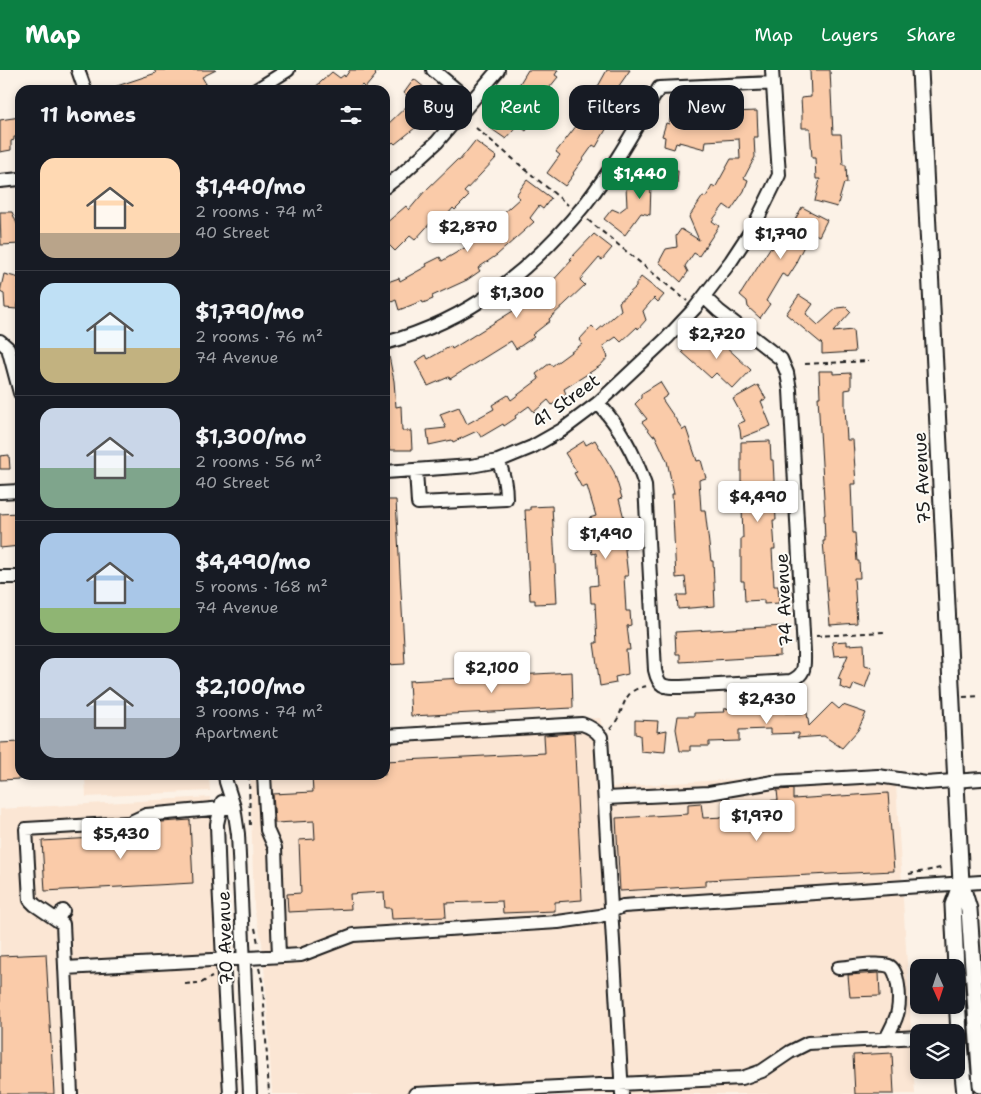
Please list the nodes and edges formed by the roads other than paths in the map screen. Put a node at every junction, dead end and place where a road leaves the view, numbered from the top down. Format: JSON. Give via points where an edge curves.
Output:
{"nodes":[{"id":1,"x":78,"y":70,"type":"edge"},
{"id":2,"x":288,"y":70,"type":"edge"},
{"id":3,"x":433,"y":70,"type":"edge"},
{"id":4,"x":498,"y":70,"type":"edge"},
{"id":5,"x":772,"y":70,"type":"edge"},
{"id":6,"x":920,"y":70,"type":"edge"},
{"id":7,"x":772,"y":84,"type":"junction"},
{"id":8,"x":82,"y":85,"type":"edge"},
{"id":9,"x":264,"y":85,"type":"edge"},
{"id":10,"x":451,"y":85,"type":"edge"},
{"id":11,"x":472,"y":101,"type":"edge"},
{"id":12,"x":447,"y":130,"type":"edge"},
{"id":13,"x":15,"y":180,"type":"edge"},
{"id":14,"x":0,"y":182,"type":"edge"},
{"id":15,"x":390,"y":183,"type":"edge"},
{"id":16,"x":704,"y":297,"type":"junction"},
{"id":17,"x":0,"y":342,"type":"edge"},
{"id":18,"x":390,"y":342,"type":"edge"},
{"id":19,"x":15,"y":374,"type":"edge"},
{"id":20,"x":598,"y":403,"type":"junction"},
{"id":21,"x":498,"y":461,"type":"junction"},
{"id":22,"x":416,"y":470,"type":"junction"},
{"id":23,"x":390,"y":472,"type":"edge"},
{"id":24,"x":15,"y":491,"type":"edge"},
{"id":25,"x":0,"y":492,"type":"edge"},
{"id":26,"x":0,"y":577,"type":"edge"},
{"id":27,"x":15,"y":577,"type":"edge"},
{"id":28,"x":390,"y":736,"type":"edge"},
{"id":29,"x":981,"y":779,"type":"edge"},
{"id":30,"x":225,"y":780,"type":"edge"},
{"id":31,"x":225,"y":780,"type":"edge"},
{"id":32,"x":264,"y":780,"type":"edge"},
{"id":33,"x":956,"y":781,"type":"junction"},
{"id":34,"x":606,"y":798,"type":"junction"},
{"id":35,"x":234,"y":807,"type":"junction"},
{"id":36,"x":220,"y":808,"type":"junction"},
{"id":37,"x":981,"y":882,"type":"edge"},
{"id":38,"x":961,"y":883,"type":"junction"},
{"id":39,"x":612,"y":911,"type":"junction"},
{"id":40,"x":279,"y":956,"type":"junction"},
{"id":41,"x":243,"y":958,"type":"junction"},
{"id":42,"x":223,"y":959,"type":"junction"},
{"id":43,"x":956,"y":959,"type":"edge"},
{"id":44,"x":65,"y":968,"type":"junction"},
{"id":45,"x":838,"y":968,"type":"dead end"},
{"id":46,"x":979,"y":1035,"type":"edge"},
{"id":47,"x":910,"y":1038,"type":"edge"},
{"id":48,"x":886,"y":1039,"type":"junction"},
{"id":49,"x":963,"y":1079,"type":"edge"},
{"id":50,"x":981,"y":1085,"type":"edge"},
{"id":51,"x":621,"y":1089,"type":"edge"},
{"id":52,"x":566,"y":1090,"type":"edge"},
{"id":53,"x":507,"y":1092,"type":"edge"},
{"id":54,"x":71,"y":1094,"type":"edge"},
{"id":55,"x":230,"y":1094,"type":"edge"},
{"id":56,"x":250,"y":1094,"type":"edge"},
{"id":57,"x":415,"y":1094,"type":"edge"},
{"id":58,"x":965,"y":1094,"type":"edge"}],
"edges":[{"from":1,"to":8,"type":"street"},
{"from":2,"to":9,"type":"street"},
{"from":3,"to":10,"type":"street"},
{"from":4,"to":11,"type":"street"},
{"from":5,"to":7,"type":"street"},
{"from":6,"to":33,"type":"main road","name":"75 Avenue"},
{"from":7,"to":16,"type":"street","via":[[779,175],[754,226]]},
{"from":7,"to":18,"type":"street","via":[[660,88],[586,203],[528,266],[488,297],[446,321]]},
{"from":12,"to":15,"type":"street"},
{"from":13,"to":14,"type":"street"},
{"from":16,"to":20,"type":"street","name":"41 Street","via":[[667,338]]},
{"from":16,"to":20,"type":"street","name":"74 Avenue","via":[[781,359],[788,373],[804,652],[804,669],[798,677],[791,681],[681,687],[664,687],[657,679],[645,485],[629,445]]},
{"from":17,"to":19,"type":"street","via":[[8,348]]},
{"from":20,"to":21,"type":"street","name":"41 Street","via":[[562,430]]},
{"from":21,"to":22,"type":"street","name":"41 Street"},
{"from":21,"to":22,"type":"street","via":[[503,470],[506,499],[418,503]]},
{"from":22,"to":23,"type":"street","name":"41 Street"},
{"from":24,"to":25,"type":"street"},
{"from":26,"to":27,"type":"street"},
{"from":28,"to":34,"type":"street","via":[[582,724],[597,731],[601,737]]},
{"from":29,"to":33,"type":"street"},
{"from":30,"to":35,"type":"street","name":"70 Avenue"},
{"from":31,"to":36,"type":"street","name":"70 Avenue"},
{"from":32,"to":40,"type":"street","via":[[266,830],[276,848]]},
{"from":33,"to":34,"type":"street","via":[[926,783],[878,776]]},
{"from":33,"to":38,"type":"main road","name":"75 Avenue"},
{"from":34,"to":39,"type":"street"},
{"from":35,"to":36,"type":"street"},
{"from":35,"to":41,"type":"street","name":"70 Avenue"},
{"from":36,"to":42,"type":"street","name":"70 Avenue","via":[[217,824]]},
{"from":36,"to":44,"type":"street","via":[[146,815],[129,823],[26,829],[30,900],[60,915],[64,924]]},
{"from":37,"to":38,"type":"street"},
{"from":38,"to":39,"type":"street","via":[[623,906]]},
{"from":38,"to":43,"type":"main road","name":"75 Avenue","via":[[953,905]]},
{"from":38,"to":46,"type":"main road","name":"75 Avenue","via":[[969,909]]},
{"from":39,"to":40,"type":"street","via":[[600,916],[558,922],[353,935],[301,955]]},
{"from":39,"to":51,"type":"street"},
{"from":40,"to":41,"type":"street"},
{"from":41,"to":42,"type":"street"},
{"from":41,"to":56,"type":"street","name":"70 Avenue"},
{"from":42,"to":44,"type":"street"},
{"from":42,"to":55,"type":"street","name":"70 Avenue"},
{"from":44,"to":54,"type":"street"},
{"from":45,"to":48,"type":"street","via":[[882,965],[895,971],[898,1011]]},
{"from":46,"to":50,"type":"main road","name":"75 Avenue"},
{"from":47,"to":48,"type":"street"},
{"from":48,"to":51,"type":"street","via":[[808,1043],[762,1071],[742,1078]]},
{"from":49,"to":58,"type":"main road"},
{"from":51,"to":52,"type":"street"},
{"from":52,"to":53,"type":"street"},
{"from":53,"to":57,"type":"street"}]}
